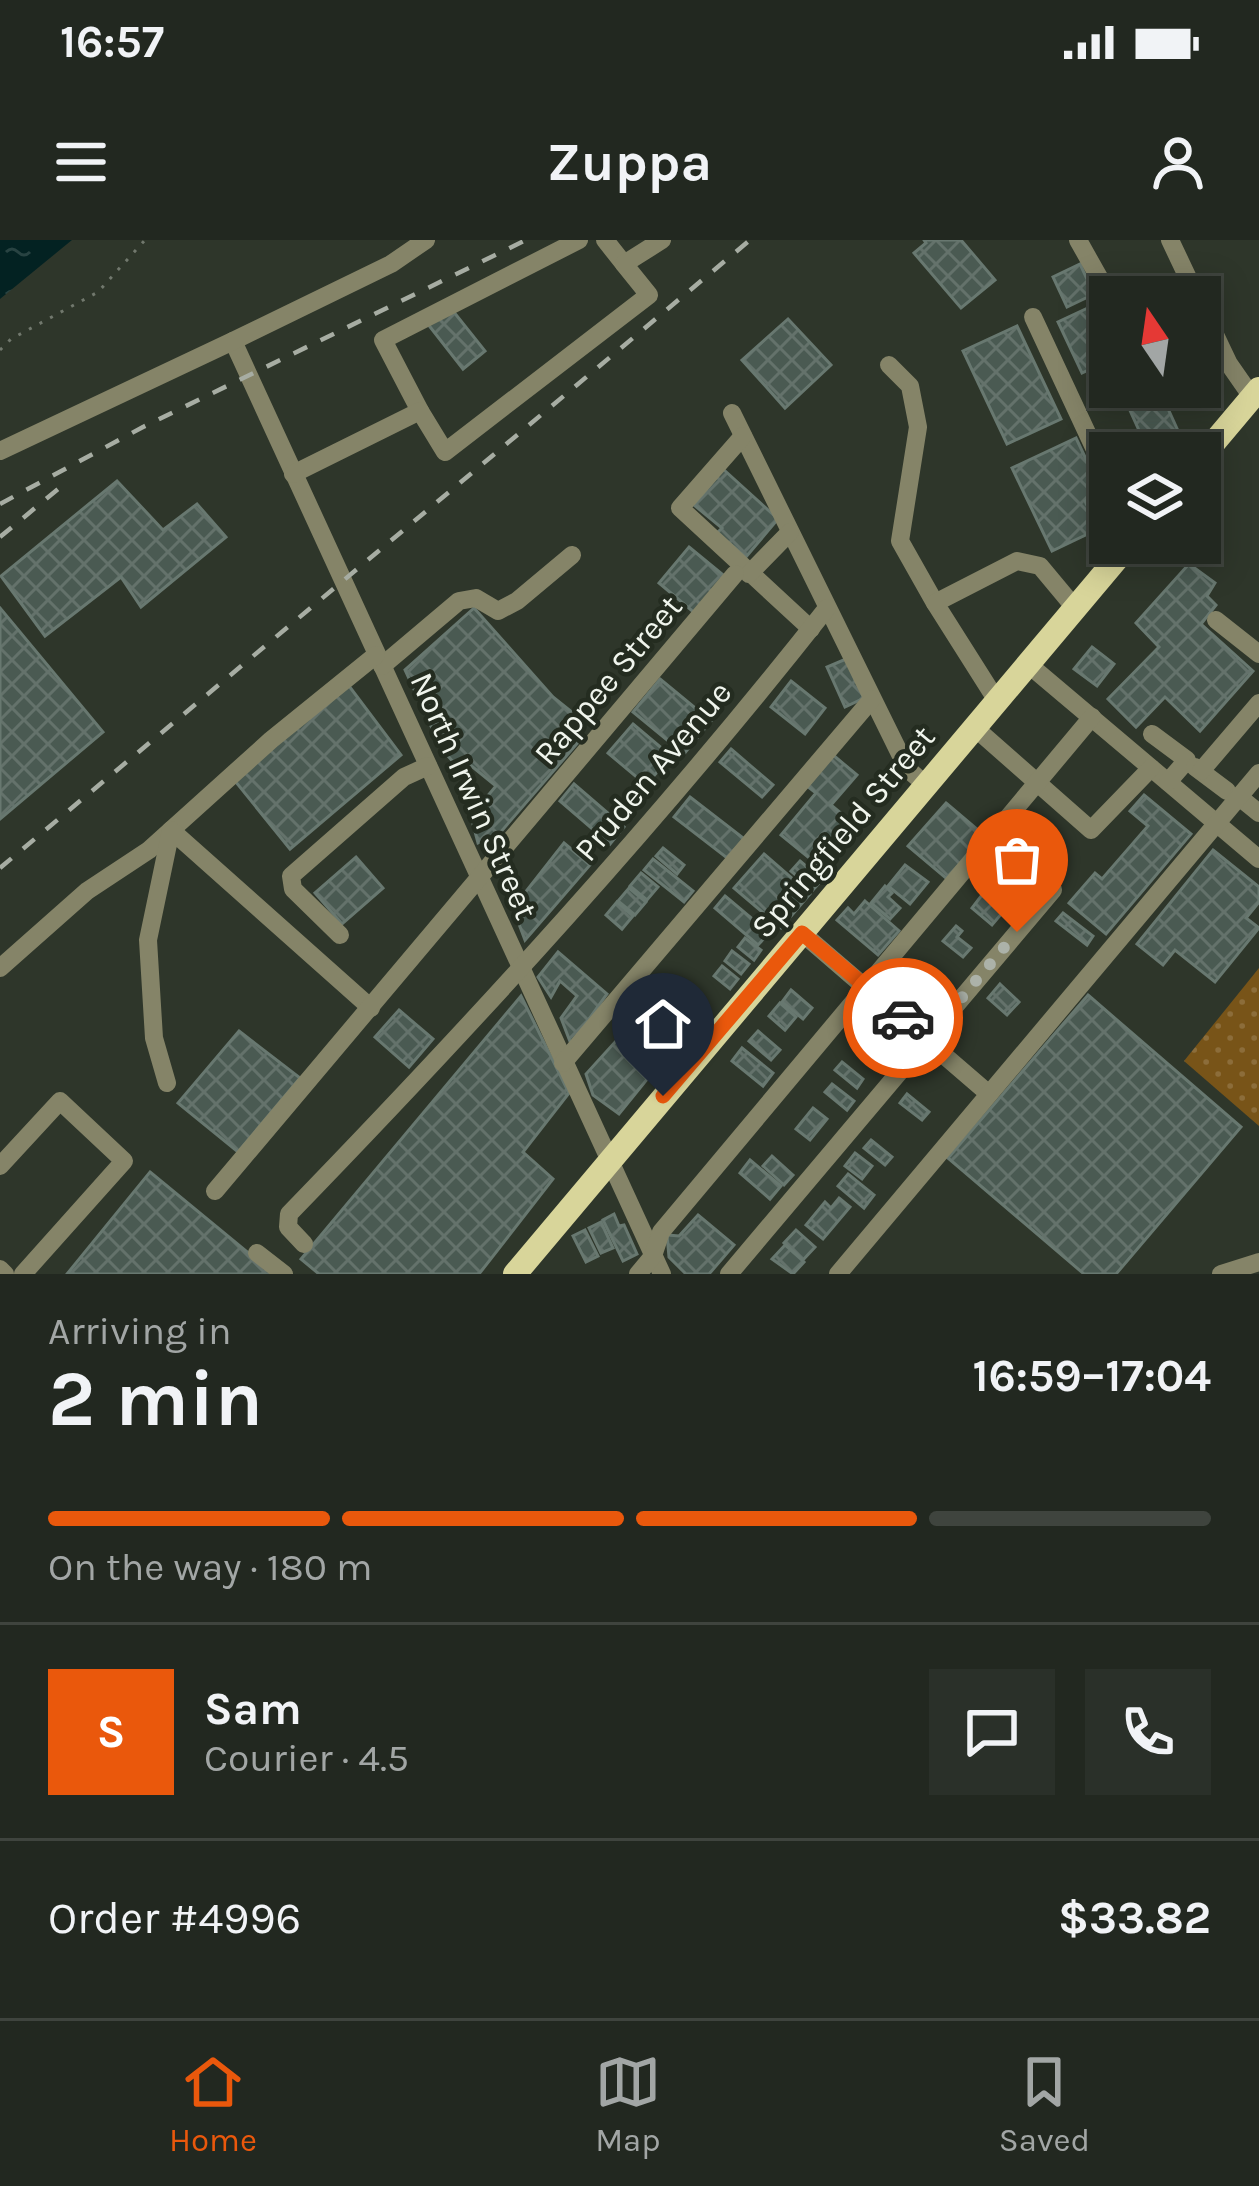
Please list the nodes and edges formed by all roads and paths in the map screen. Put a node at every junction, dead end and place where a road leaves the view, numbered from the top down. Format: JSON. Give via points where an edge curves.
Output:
{"nodes":[{"id":1,"x":145,"y":240,"type":"edge"},
{"id":2,"x":427,"y":240,"type":"edge"},
{"id":3,"x":579,"y":240,"type":"edge"},
{"id":4,"x":605,"y":240,"type":"edge"},
{"id":5,"x":662,"y":240,"type":"edge"},
{"id":6,"x":1078,"y":240,"type":"edge"},
{"id":7,"x":1170,"y":240,"type":"edge"},
{"id":8,"x":624,"y":264,"type":"junction"},
{"id":9,"x":1098,"y":276,"type":"edge"},
{"id":10,"x":1187,"y":276,"type":"edge"},
{"id":11,"x":1033,"y":316,"type":"dead end"},
{"id":12,"x":233,"y":341,"type":"junction"},
{"id":13,"x":0,"y":350,"type":"edge"},
{"id":14,"x":1221,"y":357,"type":"edge"},
{"id":15,"x":889,"y":365,"type":"dead end"},
{"id":16,"x":1256,"y":393,"type":"edge"},
{"id":17,"x":420,"y":411,"type":"junction"},
{"id":18,"x":732,"y":413,"type":"dead end"},
{"id":19,"x":1221,"y":434,"type":"edge"},
{"id":20,"x":743,"y":436,"type":"junction"},
{"id":21,"x":1089,"y":437,"type":"edge"},
{"id":22,"x":0,"y":451,"type":"edge"},
{"id":23,"x":292,"y":474,"type":"junction"},
{"id":24,"x":790,"y":532,"type":"junction"},
{"id":25,"x":572,"y":555,"type":"dead end"},
{"id":26,"x":1112,"y":564,"type":"edge"},
{"id":27,"x":742,"y":574,"type":"junction"},
{"id":28,"x":935,"y":603,"type":"junction"},
{"id":29,"x":827,"y":608,"type":"junction"},
{"id":30,"x":1075,"y":608,"type":"junction"},
{"id":31,"x":1216,"y":620,"type":"dead end"},
{"id":32,"x":811,"y":629,"type":"junction"},
{"id":33,"x":1259,"y":654,"type":"edge"},
{"id":34,"x":379,"y":661,"type":"junction"},
{"id":35,"x":1028,"y":664,"type":"junction"},
{"id":36,"x":872,"y":699,"type":"junction"},
{"id":37,"x":997,"y":700,"type":"junction"},
{"id":38,"x":1259,"y":703,"type":"edge"},
{"id":39,"x":1092,"y":717,"type":"junction"},
{"id":40,"x":974,"y":727,"type":"junction"},
{"id":41,"x":1152,"y":734,"type":"dead end"},
{"id":42,"x":428,"y":766,"type":"junction"},
{"id":43,"x":1194,"y":766,"type":"junction"},
{"id":44,"x":1151,"y":768,"type":"junction"},
{"id":45,"x":1259,"y":773,"type":"edge"},
{"id":46,"x":1168,"y":782,"type":"junction"},
{"id":47,"x":1037,"y":784,"type":"junction"},
{"id":48,"x":926,"y":785,"type":"junction"},
{"id":49,"x":1233,"y":793,"type":"junction"},
{"id":50,"x":1259,"y":813,"type":"edge"},
{"id":51,"x":1216,"y":822,"type":"junction"},
{"id":52,"x":171,"y":830,"type":"junction"},
{"id":53,"x":1259,"y":859,"type":"edge"},
{"id":54,"x":481,"y":879,"type":"junction"},
{"id":55,"x":1053,"y":890,"type":"dead end"},
{"id":56,"x":802,"y":933,"type":"junction"},
{"id":57,"x":340,"y":934,"type":"dead end"},
{"id":58,"x":0,"y":968,"type":"edge"},
{"id":59,"x":520,"y":969,"type":"junction"},
{"id":60,"x":867,"y":989,"type":"junction"},
{"id":61,"x":371,"y":1008,"type":"junction"},
{"id":62,"x":927,"y":1039,"type":"junction"},
{"id":63,"x":562,"y":1063,"type":"junction"},
{"id":64,"x":167,"y":1083,"type":"dead end"},
{"id":65,"x":989,"y":1094,"type":"junction"},
{"id":66,"x":609,"y":1162,"type":"junction"},
{"id":67,"x":0,"y":1166,"type":"edge"},
{"id":68,"x":215,"y":1191,"type":"dead end"},
{"id":69,"x":304,"y":1244,"type":"dead end"},
{"id":70,"x":257,"y":1253,"type":"dead end"},
{"id":71,"x":1259,"y":1262,"type":"edge"},
{"id":72,"x":658,"y":1265,"type":"edge"},
{"id":73,"x":23,"y":1274,"type":"edge"},
{"id":74,"x":284,"y":1274,"type":"edge"},
{"id":75,"x":515,"y":1274,"type":"edge"},
{"id":76,"x":638,"y":1274,"type":"edge"},
{"id":77,"x":729,"y":1274,"type":"edge"},
{"id":78,"x":838,"y":1274,"type":"edge"},
{"id":79,"x":1221,"y":1274,"type":"edge"}],
"edges":[{"from":1,"to":13,"type":"path","via":[[98,292]]},
{"from":2,"to":12,"type":"street"},
{"from":3,"to":17,"type":"street","via":[[383,340]]},
{"from":4,"to":8,"type":"street"},
{"from":5,"to":8,"type":"street"},
{"from":6,"to":9,"type":"street"},
{"from":7,"to":10,"type":"street"},
{"from":8,"to":17,"type":"street","via":[[649,295],[445,452]]},
{"from":11,"to":21,"type":"street"},
{"from":12,"to":22,"type":"street"},
{"from":12,"to":23,"type":"street","name":"North Irwin Street"},
{"from":14,"to":16,"type":"street"},
{"from":15,"to":28,"type":"street","via":[[910,386],[918,428],[900,541]]},
{"from":16,"to":19,"type":"main road"},
{"from":17,"to":23,"type":"street"},
{"from":18,"to":20,"type":"street"},
{"from":20,"to":24,"type":"street"},
{"from":20,"to":27,"type":"street","via":[[680,508]]},
{"from":23,"to":34,"type":"street","name":"North Irwin Street"},
{"from":24,"to":27,"type":"street","name":"Rappee Street"},
{"from":24,"to":29,"type":"street"},
{"from":25,"to":34,"type":"street","via":[[517,602],[498,611],[476,598],[459,601]]},
{"from":26,"to":30,"type":"main road","name":"Springfield Street"},
{"from":27,"to":32,"type":"street"},
{"from":27,"to":54,"type":"street","name":"Rappee Street"},
{"from":28,"to":30,"type":"street","via":[[1017,562],[1040,566]]},
{"from":28,"to":37,"type":"street"},
{"from":29,"to":32,"type":"street","name":"Pruden Avenue"},
{"from":29,"to":36,"type":"street"},
{"from":30,"to":35,"type":"main road","name":"Springfield Street"},
{"from":31,"to":33,"type":"street"},
{"from":32,"to":59,"type":"street","name":"Pruden Avenue"},
{"from":34,"to":42,"type":"street","name":"North Irwin Street"},
{"from":34,"to":52,"type":"street","via":[[272,740]]},
{"from":35,"to":37,"type":"main road","name":"Springfield Street"},
{"from":35,"to":39,"type":"street"},
{"from":36,"to":48,"type":"street"},
{"from":36,"to":63,"type":"street"},
{"from":37,"to":40,"type":"main road","name":"Springfield Street"},
{"from":38,"to":43,"type":"street"},
{"from":39,"to":44,"type":"street"},
{"from":39,"to":47,"type":"street"},
{"from":40,"to":47,"type":"street"},
{"from":40,"to":48,"type":"main road","name":"Springfield Street"},
{"from":41,"to":43,"type":"street"},
{"from":42,"to":54,"type":"street","name":"North Irwin Street"},
{"from":42,"to":57,"type":"street","via":[[404,777],[291,876],[293,889]]},
{"from":43,"to":46,"type":"street"},
{"from":43,"to":49,"type":"street"},
{"from":44,"to":46,"type":"street"},
{"from":44,"to":47,"type":"street","via":[[1091,830]]},
{"from":45,"to":49,"type":"street"},
{"from":46,"to":51,"type":"street"},
{"from":47,"to":60,"type":"street"},
{"from":48,"to":56,"type":"main road","name":"Springfield Street"},
{"from":49,"to":50,"type":"street"},
{"from":49,"to":51,"type":"street"},
{"from":51,"to":53,"type":"street"},
{"from":51,"to":65,"type":"street"},
{"from":52,"to":58,"type":"street"},
{"from":52,"to":61,"type":"street"},
{"from":52,"to":64,"type":"street","via":[[148,940],[154,1037]]},
{"from":54,"to":59,"type":"street","name":"North Irwin Street"},
{"from":54,"to":61,"type":"street","name":"Rappee Street"},
{"from":55,"to":62,"type":"street"},
{"from":56,"to":60,"type":"street"},
{"from":56,"to":66,"type":"main road","name":"Springfield Street"},
{"from":59,"to":63,"type":"street","name":"North Irwin Street"},
{"from":59,"to":69,"type":"street","name":"Pruden Avenue","via":[[290,1214],[288,1227]]},
{"from":60,"to":62,"type":"street"},
{"from":60,"to":72,"type":"street","via":[[662,1232]]},
{"from":61,"to":68,"type":"street","name":"Rappee Street"},
{"from":62,"to":65,"type":"street"},
{"from":62,"to":77,"type":"street"},
{"from":63,"to":66,"type":"street","name":"North Irwin Street"},
{"from":65,"to":78,"type":"street"},
{"from":66,"to":72,"type":"street","name":"North Irwin Street"},
{"from":66,"to":75,"type":"main road","name":"Springfield Street"},
{"from":67,"to":73,"type":"street","via":[[59,1101],[124,1161]]},
{"from":70,"to":74,"type":"street"},
{"from":71,"to":79,"type":"street"},
{"from":72,"to":76,"type":"street"}]}
